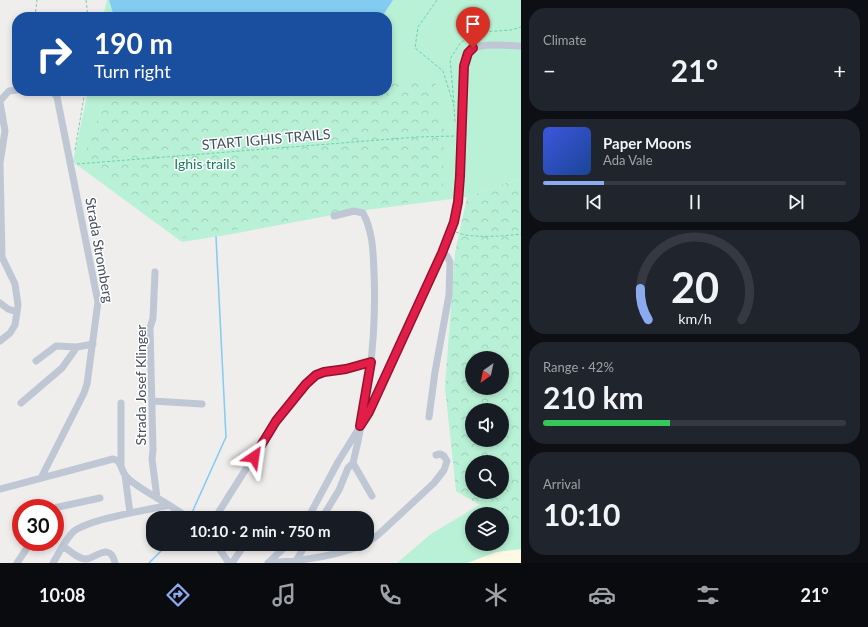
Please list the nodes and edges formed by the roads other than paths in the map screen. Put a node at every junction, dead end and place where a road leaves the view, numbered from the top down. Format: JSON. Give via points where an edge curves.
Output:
{"nodes":[{"id":1,"x":521,"y":46,"type":"edge"},
{"id":2,"x":12,"y":91,"type":"edge"},
{"id":3,"x":56,"y":96,"type":"edge"},
{"id":4,"x":0,"y":101,"type":"edge"},
{"id":5,"x":334,"y":216,"type":"dead end"},
{"id":6,"x":442,"y":253,"type":"junction"},
{"id":7,"x":155,"y":272,"type":"dead end"},
{"id":8,"x":0,"y":303,"type":"edge"},
{"id":9,"x":17,"y":312,"type":"junction"},
{"id":10,"x":0,"y":341,"type":"edge"},
{"id":11,"x":93,"y":344,"type":"junction"},
{"id":12,"x":77,"y":347,"type":"junction"},
{"id":13,"x":36,"y":360,"type":"dead end"},
{"id":14,"x":371,"y":362,"type":"junction"},
{"id":15,"x":152,"y":401,"type":"junction"},
{"id":16,"x":21,"y":403,"type":"dead end"},
{"id":17,"x":121,"y":403,"type":"dead end"},
{"id":18,"x":202,"y":404,"type":"dead end"},
{"id":19,"x":429,"y":417,"type":"dead end"},
{"id":20,"x":360,"y":426,"type":"junction"},
{"id":21,"x":436,"y":455,"type":"dead end"},
{"id":22,"x":353,"y":463,"type":"junction"},
{"id":23,"x":121,"y":464,"type":"junction"},
{"id":24,"x":125,"y":475,"type":"junction"},
{"id":25,"x":41,"y":478,"type":"junction"},
{"id":26,"x":0,"y":489,"type":"edge"},
{"id":27,"x":372,"y":496,"type":"dead end"},
{"id":28,"x":100,"y":498,"type":"dead end"},
{"id":29,"x":157,"y":498,"type":"junction"},
{"id":30,"x":64,"y":506,"type":"edge"},
{"id":31,"x":169,"y":506,"type":"junction"},
{"id":32,"x":179,"y":511,"type":"edge"},
{"id":33,"x":219,"y":511,"type":"edge"},
{"id":34,"x":312,"y":511,"type":"edge"},
{"id":35,"x":326,"y":511,"type":"edge"},
{"id":36,"x":130,"y":513,"type":"junction"},
{"id":37,"x":374,"y":537,"type":"edge"},
{"id":38,"x":64,"y":545,"type":"edge"},
{"id":39,"x":64,"y":547,"type":"edge"},
{"id":40,"x":25,"y":551,"type":"edge"},
{"id":41,"x":60,"y":551,"type":"edge"},
{"id":42,"x":222,"y":551,"type":"edge"},
{"id":43,"x":240,"y":551,"type":"edge"},
{"id":44,"x":281,"y":551,"type":"edge"},
{"id":45,"x":302,"y":551,"type":"edge"},
{"id":46,"x":345,"y":551,"type":"edge"},
{"id":47,"x":296,"y":560,"type":"junction"},
{"id":48,"x":17,"y":563,"type":"edge"},
{"id":49,"x":53,"y":563,"type":"edge"},
{"id":50,"x":115,"y":563,"type":"edge"},
{"id":51,"x":231,"y":563,"type":"edge"},
{"id":52,"x":268,"y":563,"type":"edge"}],
"edges":[{"from":1,"to":6,"type":"street","via":[[480,45],[468,53],[464,72],[458,202]]},
{"from":2,"to":4,"type":"street"},
{"from":3,"to":11,"type":"street","name":"Strada Stromberg","via":[[98,302]]},
{"from":4,"to":9,"type":"street","via":[[5,131],[0,163],[2,257],[16,284]]},
{"from":5,"to":14,"type":"street","via":[[354,211],[363,213],[370,229],[375,297]]},
{"from":6,"to":19,"type":"street","via":[[450,262],[449,295]]},
{"from":6,"to":20,"type":"street","via":[[369,412]]},
{"from":7,"to":15,"type":"street","name":"Strada Josef Klinger","via":[[153,318],[150,328]]},
{"from":8,"to":9,"type":"street"},
{"from":9,"to":10,"type":"street","via":[[15,325]]},
{"from":11,"to":12,"type":"street"},
{"from":11,"to":25,"type":"street","name":"Strada Stromberg","via":[[84,393]]},
{"from":12,"to":13,"type":"street","via":[[56,346]]},
{"from":12,"to":16,"type":"street","via":[[62,368]]},
{"from":14,"to":20,"type":"street"},
{"from":14,"to":33,"type":"street","via":[[324,372],[306,384],[276,421]]},
{"from":15,"to":18,"type":"street"},
{"from":15,"to":29,"type":"street","name":"Strada Josef Klinger","via":[[152,459]]},
{"from":17,"to":23,"type":"street"},
{"from":20,"to":22,"type":"street"},
{"from":20,"to":34,"type":"street"},
{"from":21,"to":37,"type":"street","via":[[444,456],[444,470],[434,483]]},
{"from":22,"to":27,"type":"street"},
{"from":22,"to":35,"type":"street"},
{"from":23,"to":24,"type":"street"},
{"from":23,"to":25,"type":"street","via":[[118,460],[110,459]]},
{"from":24,"to":29,"type":"street"},
{"from":24,"to":36,"type":"street"},
{"from":25,"to":26,"type":"street"},
{"from":28,"to":30,"type":"street"},
{"from":29,"to":31,"type":"street"},
{"from":31,"to":32,"type":"street"},
{"from":31,"to":36,"type":"street"},
{"from":36,"to":38,"type":"street","via":[[81,526]]},
{"from":39,"to":50,"type":"street","via":[[84,559],[106,553],[113,557]]},
{"from":40,"to":48,"type":"street"},
{"from":41,"to":49,"type":"street"},
{"from":42,"to":51,"type":"street"},
{"from":43,"to":51,"type":"street"},
{"from":44,"to":52,"type":"street"},
{"from":45,"to":47,"type":"street"},
{"from":46,"to":47,"type":"street"},
{"from":47,"to":52,"type":"street"}]}
